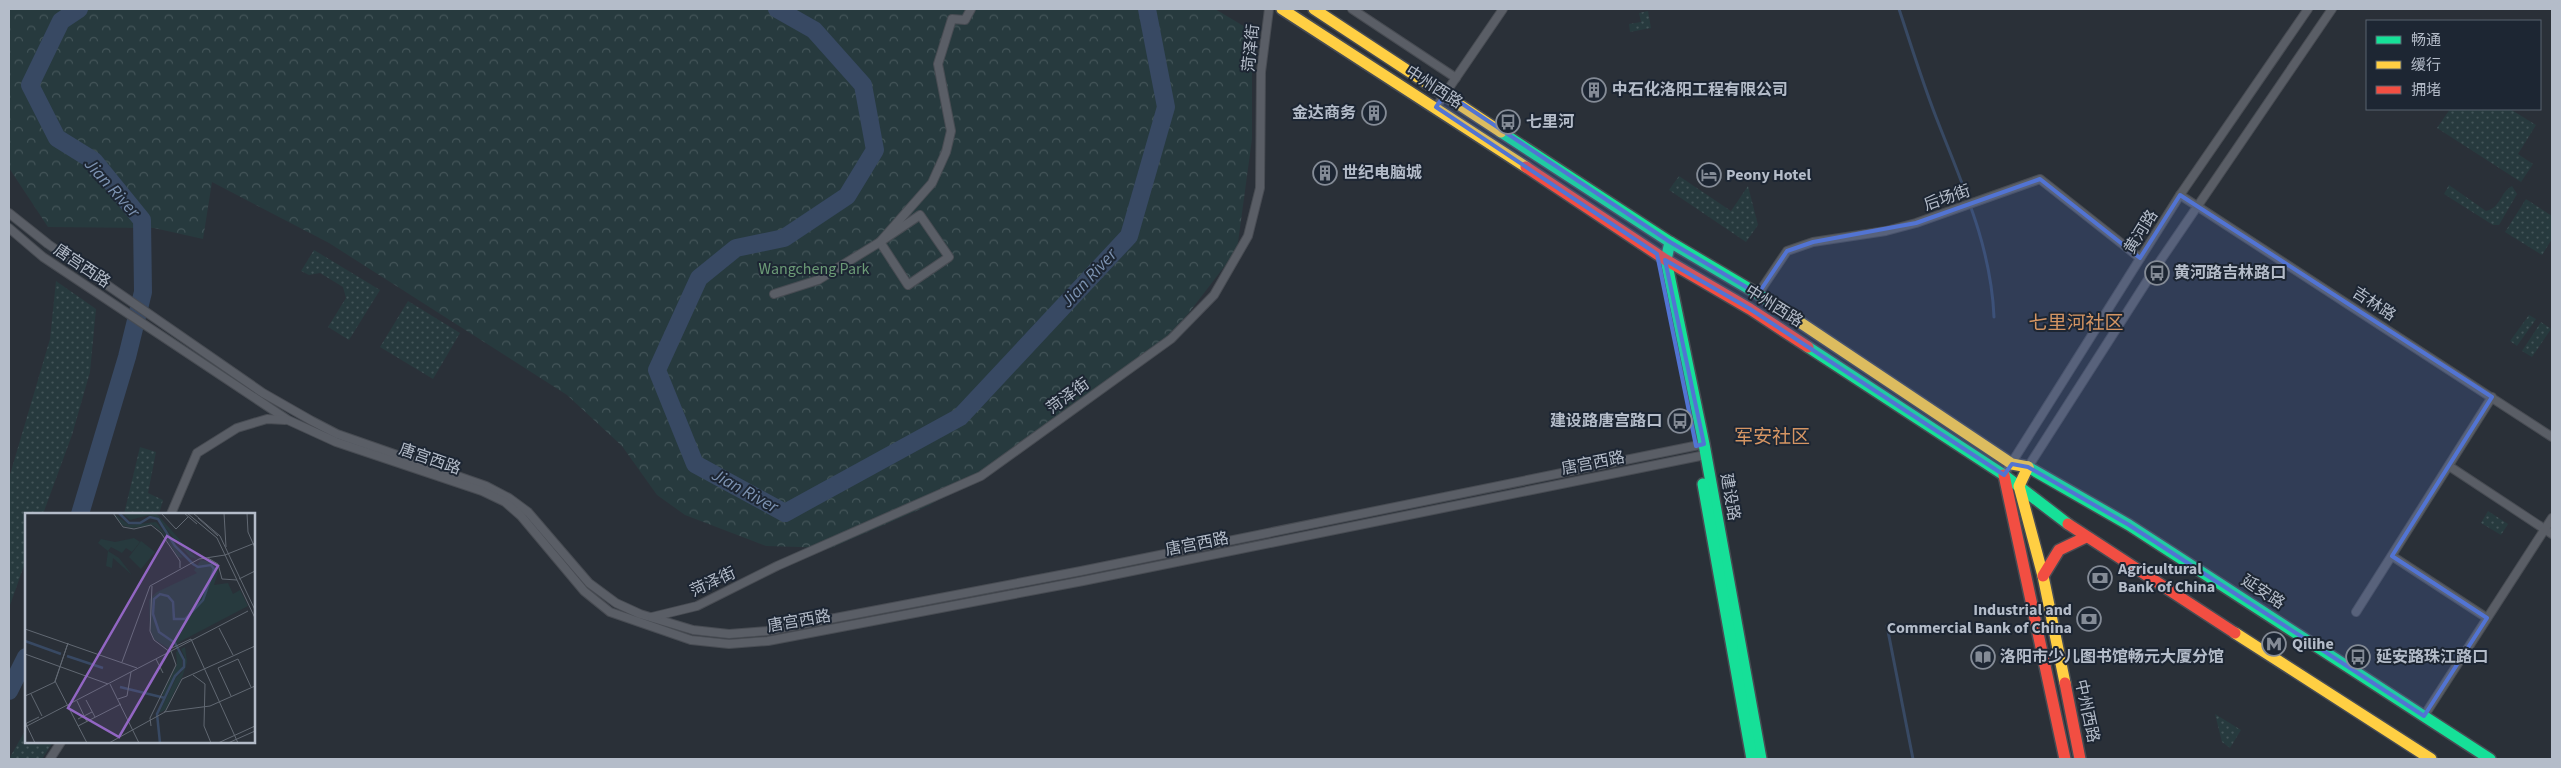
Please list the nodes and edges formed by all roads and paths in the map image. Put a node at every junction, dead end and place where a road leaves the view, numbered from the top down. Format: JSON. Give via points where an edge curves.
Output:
{"nodes":[{"id":1,"x":971,"y":9,"type":"edge"},
{"id":2,"x":1269,"y":9,"type":"edge"},
{"id":3,"x":1282,"y":9,"type":"edge"},
{"id":4,"x":1314,"y":9,"type":"edge"},
{"id":5,"x":1352,"y":9,"type":"edge"},
{"id":6,"x":1503,"y":9,"type":"edge"},
{"id":7,"x":2308,"y":9,"type":"edge"},
{"id":8,"x":2332,"y":9,"type":"edge"},
{"id":9,"x":1456,"y":78,"type":"junction"},
{"id":10,"x":1446,"y":93,"type":"junction"},
{"id":11,"x":1436,"y":107,"type":"junction"},
{"id":12,"x":2180,"y":195,"type":"junction"},
{"id":13,"x":2197,"y":206,"type":"junction"},
{"id":14,"x":9,"y":213,"type":"edge"},
{"id":15,"x":9,"y":228,"type":"edge"},
{"id":16,"x":880,"y":242,"type":"junction"},
{"id":17,"x":1670,"y":242,"type":"junction"},
{"id":18,"x":1661,"y":257,"type":"junction"},
{"id":19,"x":2140,"y":258,"type":"junction"},
{"id":20,"x":774,"y":294,"type":"dead end"},
{"id":21,"x":1758,"y":294,"type":"junction"},
{"id":22,"x":2492,"y":397,"type":"junction"},
{"id":23,"x":295,"y":411,"type":"junction"},
{"id":24,"x":288,"y":420,"type":"junction"},
{"id":25,"x":2552,"y":436,"type":"edge"},
{"id":26,"x":1701,"y":450,"type":"junction"},
{"id":27,"x":2012,"y":464,"type":"junction"},
{"id":28,"x":2449,"y":466,"type":"junction"},
{"id":29,"x":2028,"y":467,"type":"junction"},
{"id":30,"x":2004,"y":475,"type":"junction"},
{"id":31,"x":2019,"y":486,"type":"junction"},
{"id":32,"x":171,"y":513,"type":"edge"},
{"id":33,"x":2552,"y":518,"type":"edge"},
{"id":34,"x":2545,"y":529,"type":"junction"},
{"id":35,"x":2552,"y":534,"type":"edge"},
{"id":36,"x":2086,"y":537,"type":"junction"},
{"id":37,"x":2392,"y":556,"type":"junction"},
{"id":38,"x":2043,"y":576,"type":"junction"},
{"id":39,"x":2356,"y":612,"type":"dead end"},
{"id":40,"x":652,"y":617,"type":"junction"},
{"id":41,"x":2487,"y":618,"type":"junction"},
{"id":42,"x":2424,"y":716,"type":"junction"},
{"id":43,"x":60,"y":743,"type":"edge"},
{"id":44,"x":50,"y":759,"type":"edge"},
{"id":45,"x":1752,"y":759,"type":"edge"},
{"id":46,"x":1761,"y":759,"type":"edge"},
{"id":47,"x":2065,"y":759,"type":"edge"},
{"id":48,"x":2080,"y":759,"type":"edge"},
{"id":49,"x":2431,"y":759,"type":"edge"},
{"id":50,"x":2490,"y":759,"type":"edge"}],
"edges":[{"from":1,"to":16,"type":"street","via":[[965,20],[952,19],[938,64],[951,131],[946,152],[932,182]]},
{"from":2,"to":40,"type":"street","name":"菏泽街","via":[[1261,72],[1260,188],[1248,236],[1214,295],[1171,340],[981,476],[777,566],[697,606]]},
{"from":3,"to":11,"type":"main road","name":"中州西路"},
{"from":4,"to":10,"type":"main road","name":"中州西路"},
{"from":5,"to":9,"type":"street"},
{"from":6,"to":9,"type":"street"},
{"from":7,"to":12,"type":"street","name":"黄河路"},
{"from":8,"to":13,"type":"street","name":"黄河路"},
{"from":9,"to":10,"type":"street"},
{"from":10,"to":11,"type":"street"},
{"from":10,"to":17,"type":"main road","name":"中州西路"},
{"from":11,"to":18,"type":"main road","name":"中州西路"},
{"from":12,"to":13,"type":"street","name":"吉林路"},
{"from":12,"to":19,"type":"street","name":"黄河路"},
{"from":13,"to":22,"type":"street","name":"吉林路"},
{"from":13,"to":29,"type":"street","name":"黄河路"},
{"from":14,"to":23,"type":"street","name":"唐宫西路","via":[[48,244],[263,393]]},
{"from":15,"to":24,"type":"street","name":"唐宫西路","via":[[43,256]]},
{"from":16,"to":16,"type":"street","via":[[908,284],[949,257],[920,215]]},
{"from":16,"to":20,"type":"street","via":[[818,280]]},
{"from":17,"to":18,"type":"main road","name":"建设路"},
{"from":17,"to":21,"type":"main road","name":"中州西路"},
{"from":18,"to":26,"type":"main road","name":"建设路"},
{"from":18,"to":30,"type":"main road","name":"中州西路","via":[[1750,309]]},
{"from":19,"to":21,"type":"street","name":"后场街","via":[[2040,179],[1962,209],[1886,231],[1813,242],[1788,251]]},
{"from":19,"to":27,"type":"street","name":"黄河路"},
{"from":21,"to":27,"type":"main road","name":"中州西路"},
{"from":22,"to":25,"type":"street","name":"吉林路"},
{"from":22,"to":28,"type":"street"},
{"from":23,"to":24,"type":"street"},
{"from":23,"to":40,"type":"street","name":"唐宫西路","via":[[337,434],[486,486],[509,498],[528,512],[589,583],[616,603]]},
{"from":24,"to":26,"type":"street","name":"唐宫西路","via":[[336,442],[482,491],[505,502],[521,516],[584,591],[610,612],[691,640],[729,644],[768,641],[1073,583]]},
{"from":24,"to":32,"type":"street","via":[[267,419],[237,428],[197,453]]},
{"from":26,"to":40,"type":"street","name":"唐宫西路","via":[[767,631],[730,634],[693,630]]},
{"from":26,"to":45,"type":"main road","name":"建设路"},
{"from":26,"to":46,"type":"main road","name":"建设路"},
{"from":27,"to":29,"type":"main road","name":"延安路"},
{"from":27,"to":30,"type":"street","name":"黄河路"},
{"from":28,"to":34,"type":"street"},
{"from":28,"to":37,"type":"street"},
{"from":29,"to":31,"type":"main road"},
{"from":29,"to":42,"type":"main road","name":"延安路","via":[[2129,525]]},
{"from":30,"to":31,"type":"main road"},
{"from":30,"to":47,"type":"main road","name":"中州西路"},
{"from":31,"to":36,"type":"main road"},
{"from":31,"to":38,"type":"main road","name":"中州西路"},
{"from":33,"to":34,"type":"street"},
{"from":34,"to":35,"type":"street"},
{"from":34,"to":41,"type":"street"},
{"from":36,"to":38,"type":"main road","via":[[2064,544]]},
{"from":36,"to":49,"type":"main road"},
{"from":37,"to":39,"type":"street"},
{"from":37,"to":41,"type":"street"},
{"from":38,"to":48,"type":"main road","name":"中州西路"},
{"from":41,"to":42,"type":"street"},
{"from":42,"to":50,"type":"main road","name":"延安路"},
{"from":43,"to":44,"type":"street"}]}
